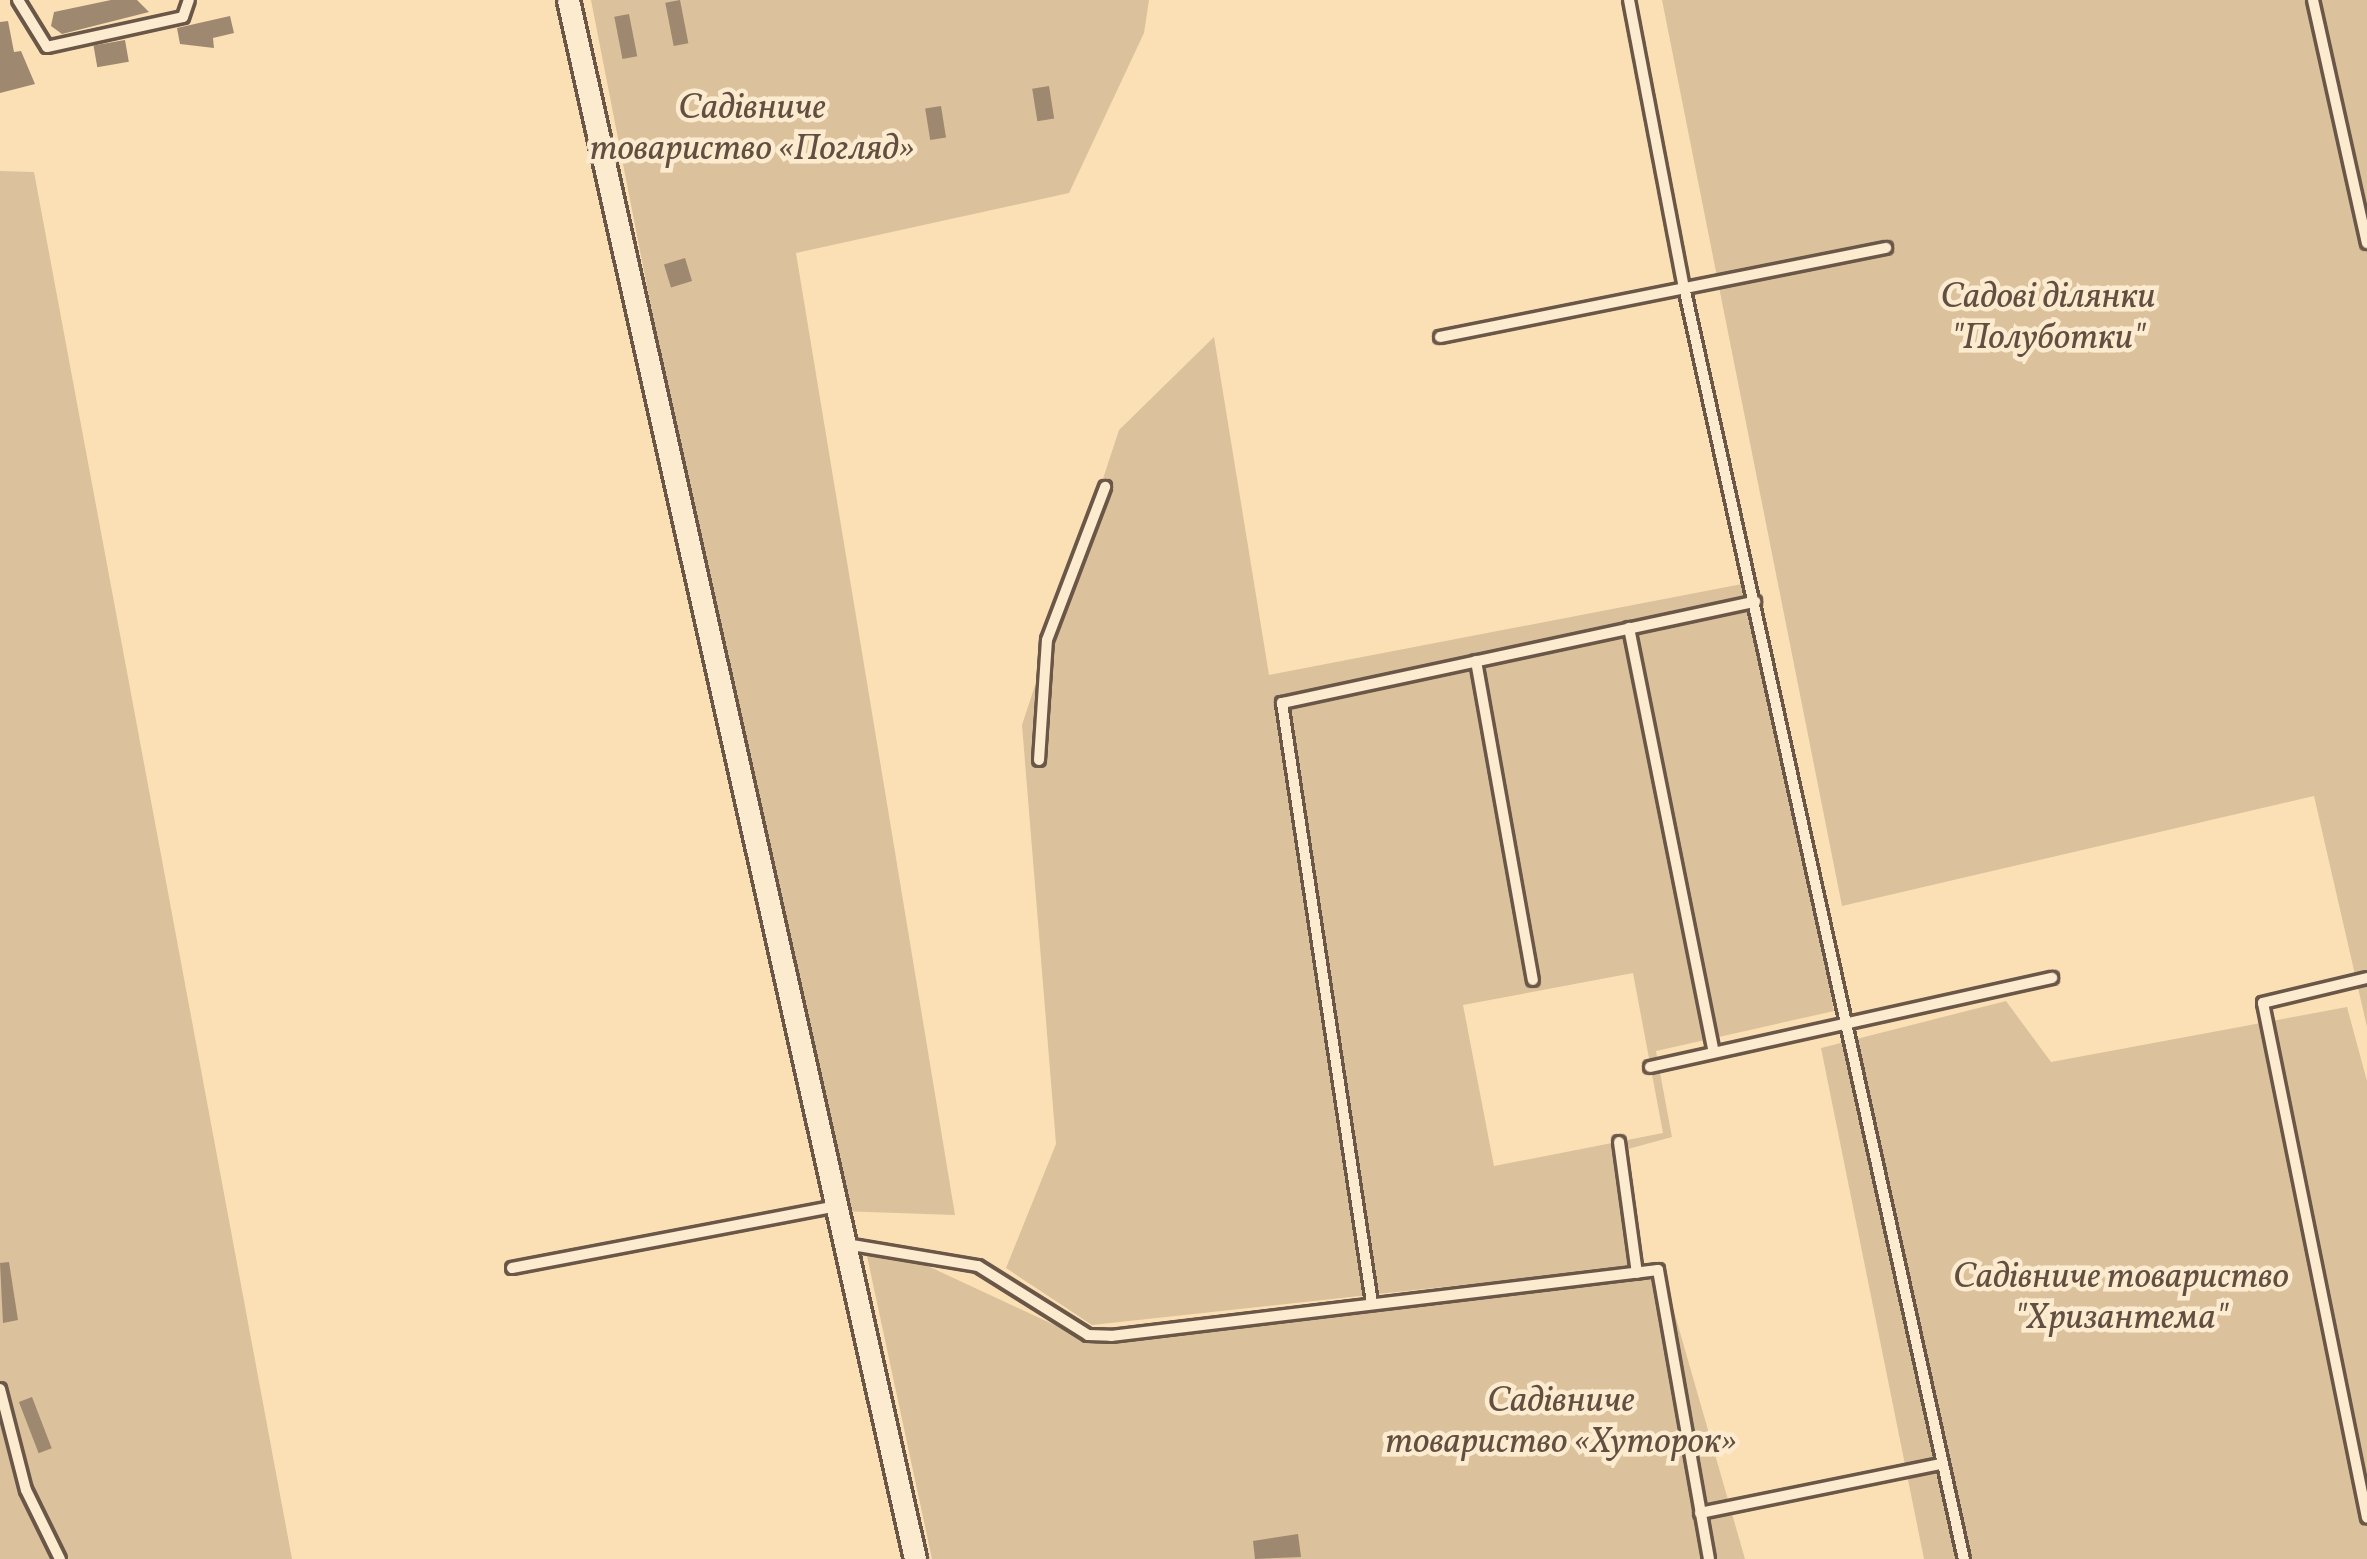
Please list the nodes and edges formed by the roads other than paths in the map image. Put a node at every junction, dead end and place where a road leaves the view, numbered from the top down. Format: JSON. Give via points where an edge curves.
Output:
{"nodes":[{"id":1,"x":18,"y":0,"type":"edge"},
{"id":2,"x":189,"y":0,"type":"edge"},
{"id":3,"x":568,"y":0,"type":"edge"},
{"id":4,"x":1629,"y":0,"type":"edge"},
{"id":5,"x":2313,"y":0,"type":"edge"},
{"id":6,"x":2362,"y":196,"type":"edge"},
{"id":7,"x":2367,"y":243,"type":"edge"},
{"id":8,"x":1886,"y":248,"type":"dead end"},
{"id":9,"x":1684,"y":287,"type":"junction"},
{"id":10,"x":1440,"y":337,"type":"dead end"},
{"id":11,"x":1105,"y":487,"type":"dead end"},
{"id":12,"x":1755,"y":602,"type":"junction"},
{"id":13,"x":1629,"y":628,"type":"junction"},
{"id":14,"x":1476,"y":661,"type":"junction"},
{"id":15,"x":1039,"y":760,"type":"dead end"},
{"id":16,"x":2052,"y":978,"type":"dead end"},
{"id":17,"x":2367,"y":978,"type":"edge"},
{"id":18,"x":1533,"y":980,"type":"dead end"},
{"id":19,"x":1844,"y":1021,"type":"junction"},
{"id":20,"x":1714,"y":1052,"type":"junction"},
{"id":21,"x":1651,"y":1067,"type":"dead end"},
{"id":22,"x":1619,"y":1142,"type":"dead end"},
{"id":23,"x":833,"y":1207,"type":"junction"},
{"id":24,"x":844,"y":1244,"type":"junction"},
{"id":25,"x":512,"y":1268,"type":"dead end"},
{"id":26,"x":1637,"y":1273,"type":"junction"},
{"id":27,"x":1372,"y":1303,"type":"junction"},
{"id":28,"x":0,"y":1389,"type":"edge"},
{"id":29,"x":1941,"y":1464,"type":"junction"},
{"id":30,"x":1700,"y":1513,"type":"junction"},
{"id":31,"x":2367,"y":1518,"type":"edge"},
{"id":32,"x":60,"y":1559,"type":"edge"},
{"id":33,"x":914,"y":1559,"type":"edge"},
{"id":34,"x":1709,"y":1559,"type":"edge"},
{"id":35,"x":1964,"y":1559,"type":"edge"}],
"edges":[{"from":1,"to":2,"type":"lane","via":[[47,47],[183,17]]},
{"from":3,"to":23,"type":"street"},
{"from":4,"to":9,"type":"lane"},
{"from":5,"to":6,"type":"lane"},
{"from":6,"to":7,"type":"lane"},
{"from":8,"to":9,"type":"lane"},
{"from":9,"to":10,"type":"lane"},
{"from":9,"to":12,"type":"lane"},
{"from":11,"to":15,"type":"lane","via":[[1047,640]]},
{"from":12,"to":13,"type":"lane"},
{"from":12,"to":19,"type":"lane"},
{"from":13,"to":14,"type":"lane"},
{"from":13,"to":20,"type":"lane"},
{"from":14,"to":18,"type":"lane"},
{"from":14,"to":27,"type":"lane","via":[[1282,703]]},
{"from":16,"to":19,"type":"lane"},
{"from":17,"to":31,"type":"lane","via":[[2263,1003]]},
{"from":19,"to":20,"type":"lane"},
{"from":19,"to":29,"type":"lane"},
{"from":20,"to":21,"type":"lane"},
{"from":22,"to":26,"type":"lane"},
{"from":23,"to":24,"type":"street"},
{"from":23,"to":25,"type":"lane"},
{"from":24,"to":27,"type":"lane","via":[[978,1266],[1088,1335]]},
{"from":24,"to":33,"type":"street"},
{"from":26,"to":27,"type":"lane"},
{"from":26,"to":30,"type":"lane","via":[[1658,1270]]},
{"from":28,"to":32,"type":"lane","via":[[26,1490]]},
{"from":29,"to":30,"type":"lane"},
{"from":29,"to":35,"type":"lane"},
{"from":30,"to":34,"type":"lane"}]}
